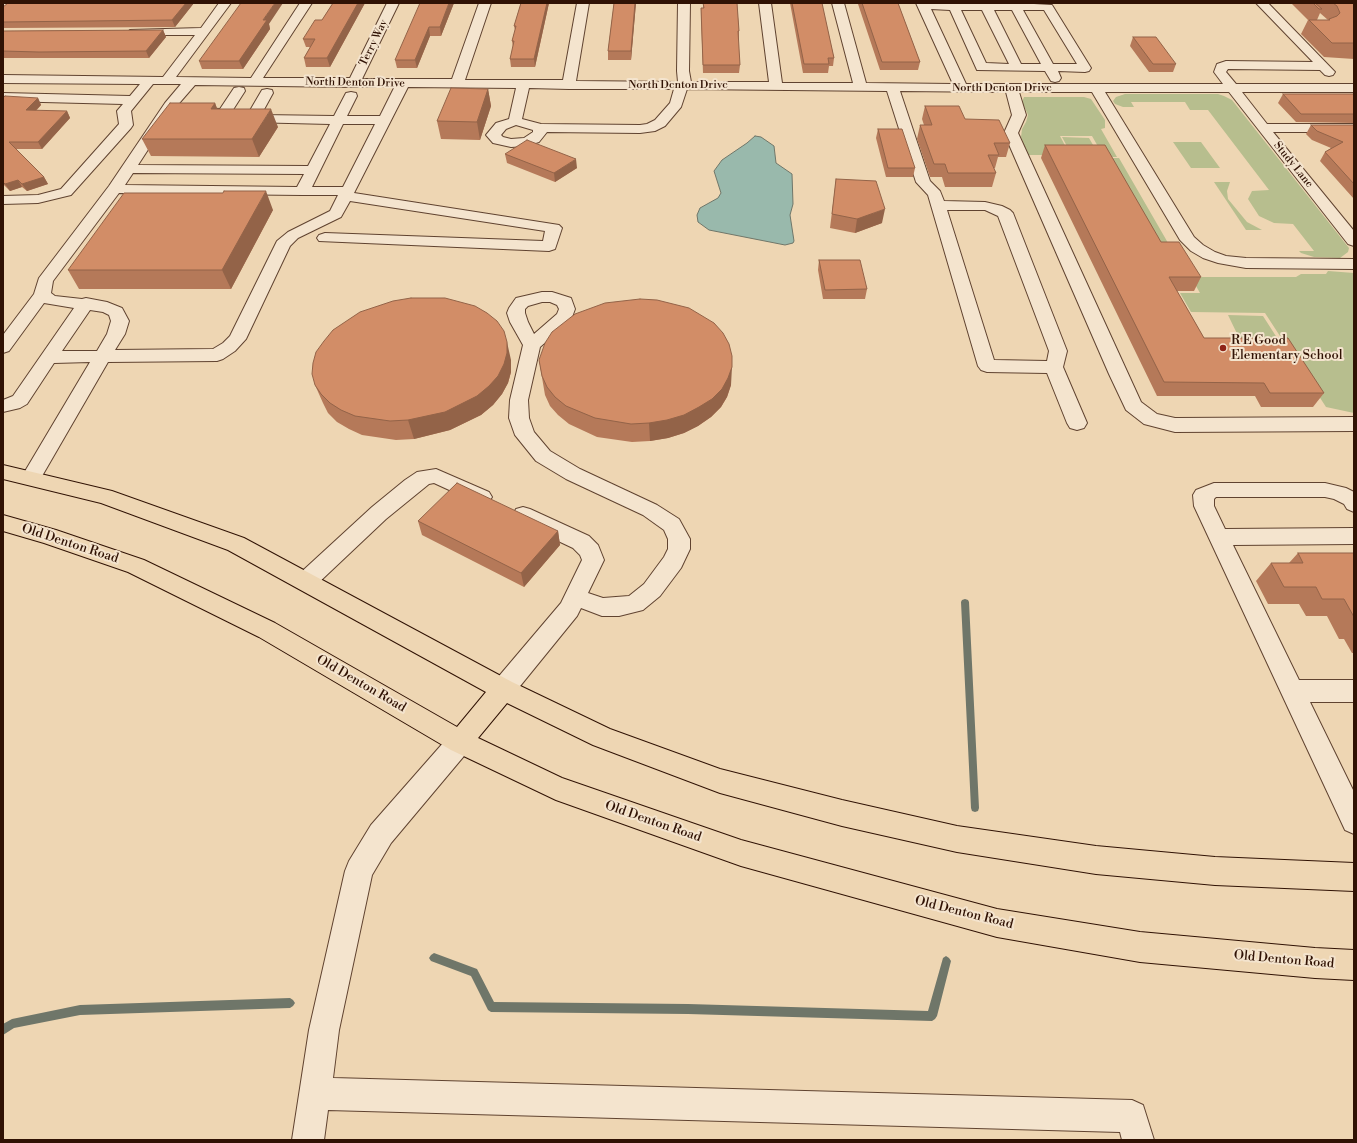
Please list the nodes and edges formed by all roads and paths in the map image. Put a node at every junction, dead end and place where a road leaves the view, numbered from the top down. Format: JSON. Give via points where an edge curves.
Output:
{"nodes":[{"id":1,"x":3,"y":3,"type":"edge"},
{"id":2,"x":79,"y":3,"type":"edge"},
{"id":3,"x":225,"y":3,"type":"edge"},
{"id":4,"x":306,"y":3,"type":"edge"},
{"id":5,"x":393,"y":3,"type":"edge"},
{"id":6,"x":484,"y":3,"type":"edge"},
{"id":7,"x":583,"y":3,"type":"edge"},
{"id":8,"x":684,"y":3,"type":"edge"},
{"id":9,"x":765,"y":3,"type":"edge"},
{"id":10,"x":838,"y":3,"type":"edge"},
{"id":11,"x":1262,"y":3,"type":"edge"},
{"id":12,"x":923,"y":4,"type":"edge"},
{"id":13,"x":950,"y":5,"type":"edge"},
{"id":14,"x":986,"y":6,"type":"junction"},
{"id":15,"x":1016,"y":6,"type":"junction"},
{"id":16,"x":1286,"y":29,"type":"junction"},
{"id":17,"x":1300,"y":29,"type":"dead end"},
{"id":18,"x":203,"y":31,"type":"junction"},
{"id":19,"x":126,"y":32,"type":"edge"},
{"id":20,"x":1323,"y":66,"type":"junction"},
{"id":21,"x":1017,"y":67,"type":"junction"},
{"id":22,"x":1030,"y":67,"type":"junction"},
{"id":23,"x":1049,"y":68,"type":"junction"},
{"id":24,"x":3,"y":79,"type":"edge"},
{"id":25,"x":150,"y":80,"type":"junction"},
{"id":26,"x":167,"y":80,"type":"junction"},
{"id":27,"x":191,"y":81,"type":"junction"},
{"id":28,"x":254,"y":82,"type":"junction"},
{"id":29,"x":403,"y":83,"type":"junction"},
{"id":30,"x":457,"y":84,"type":"junction"},
{"id":31,"x":523,"y":84,"type":"junction"},
{"id":32,"x":569,"y":85,"type":"junction"},
{"id":33,"x":684,"y":85,"type":"junction"},
{"id":34,"x":776,"y":85,"type":"junction"},
{"id":35,"x":860,"y":86,"type":"junction"},
{"id":36,"x":892,"y":87,"type":"junction"},
{"id":37,"x":960,"y":88,"type":"junction"},
{"id":38,"x":1010,"y":88,"type":"junction"},
{"id":39,"x":1041,"y":88,"type":"junction"},
{"id":40,"x":1060,"y":88,"type":"junction"},
{"id":41,"x":1096,"y":88,"type":"junction"},
{"id":42,"x":1349,"y":88,"type":"edge"},
{"id":43,"x":353,"y":89,"type":"junction"},
{"id":44,"x":1233,"y":89,"type":"junction"},
{"id":45,"x":239,"y":91,"type":"dead end"},
{"id":46,"x":267,"y":94,"type":"dead end"},
{"id":47,"x":3,"y":97,"type":"edge"},
{"id":48,"x":134,"y":100,"type":"junction"},
{"id":49,"x":178,"y":112,"type":"junction"},
{"id":50,"x":339,"y":120,"type":"junction"},
{"id":51,"x":384,"y":120,"type":"junction"},
{"id":52,"x":515,"y":120,"type":"junction"},
{"id":53,"x":540,"y":128,"type":"junction"},
{"id":54,"x":1262,"y":128,"type":"junction"},
{"id":55,"x":1354,"y":128,"type":"edge"},
{"id":56,"x":128,"y":169,"type":"junction"},
{"id":57,"x":313,"y":170,"type":"junction"},
{"id":58,"x":115,"y":189,"type":"junction"},
{"id":59,"x":302,"y":191,"type":"junction"},
{"id":60,"x":347,"y":193,"type":"junction"},
{"id":61,"x":3,"y":200,"type":"edge"},
{"id":62,"x":938,"y":205,"type":"junction"},
{"id":63,"x":325,"y":238,"type":"dead end"},
{"id":64,"x":1354,"y":241,"type":"edge"},
{"id":65,"x":1354,"y":264,"type":"edge"},
{"id":66,"x":42,"y":294,"type":"junction"},
{"id":67,"x":86,"y":303,"type":"junction"},
{"id":68,"x":532,"y":345,"type":"dead end"},
{"id":69,"x":3,"y":347,"type":"edge"},
{"id":70,"x":49,"y":357,"type":"junction"},
{"id":71,"x":102,"y":357,"type":"junction"},
{"id":72,"x":1054,"y":367,"type":"junction"},
{"id":73,"x":3,"y":406,"type":"edge"},
{"id":74,"x":1077,"y":423,"type":"dead end"},
{"id":75,"x":1354,"y":424,"type":"edge"},
{"id":76,"x":3,"y":472,"type":"edge"},
{"id":77,"x":31,"y":478,"type":"junction"},
{"id":78,"x":1354,"y":504,"type":"edge"},
{"id":79,"x":3,"y":523,"type":"edge"},
{"id":80,"x":1354,"y":536,"type":"edge"},
{"id":81,"x":1218,"y":537,"type":"junction"},
{"id":82,"x":306,"y":581,"type":"junction"},
{"id":83,"x":575,"y":597,"type":"junction"},
{"id":84,"x":503,"y":689,"type":"junction"},
{"id":85,"x":1292,"y":691,"type":"junction"},
{"id":86,"x":1354,"y":691,"type":"edge"},
{"id":87,"x":460,"y":742,"type":"junction"},
{"id":88,"x":1354,"y":821,"type":"edge"},
{"id":89,"x":1354,"y":877,"type":"edge"},
{"id":90,"x":1354,"y":965,"type":"edge"},
{"id":91,"x":315,"y":1094,"type":"junction"},
{"id":92,"x":308,"y":1140,"type":"edge"},
{"id":93,"x":1138,"y":1140,"type":"edge"}],
"edges":[{"from":1,"to":2,"type":"street"},
{"from":3,"to":18,"type":"street"},
{"from":4,"to":28,"type":"street"},
{"from":5,"to":43,"type":"street","name":"Terry Way"},
{"from":6,"to":30,"type":"street"},
{"from":7,"to":32,"type":"street"},
{"from":8,"to":33,"type":"street"},
{"from":9,"to":34,"type":"street"},
{"from":10,"to":35,"type":"street"},
{"from":11,"to":16,"type":"street"},
{"from":12,"to":13,"type":"street"},
{"from":12,"to":37,"type":"street"},
{"from":13,"to":14,"type":"street"},
{"from":13,"to":21,"type":"street","via":[[981,67]]},
{"from":14,"to":15,"type":"street"},
{"from":14,"to":21,"type":"street"},
{"from":15,"to":23,"type":"street"},
{"from":15,"to":23,"type":"street","via":[[1048,7],[1085,68]]},
{"from":16,"to":17,"type":"street"},
{"from":16,"to":20,"type":"street"},
{"from":18,"to":19,"type":"street"},
{"from":18,"to":26,"type":"street"},
{"from":20,"to":42,"type":"street"},
{"from":20,"to":44,"type":"street","name":"Study Lane","via":[[1221,67],[1220,72]]},
{"from":21,"to":22,"type":"street"},
{"from":22,"to":23,"type":"street"},
{"from":22,"to":39,"type":"street"},
{"from":23,"to":40,"type":"street"},
{"from":24,"to":25,"type":"street","name":"North Denton Drive"},
{"from":25,"to":26,"type":"street","name":"North Denton Drive"},
{"from":25,"to":48,"type":"street"},
{"from":26,"to":27,"type":"street","name":"North Denton Drive"},
{"from":27,"to":28,"type":"street","name":"North Denton Drive"},
{"from":27,"to":49,"type":"street"},
{"from":28,"to":43,"type":"street","name":"North Denton Drive"},
{"from":29,"to":30,"type":"street","name":"North Denton Drive"},
{"from":29,"to":43,"type":"street","name":"North Denton Drive"},
{"from":29,"to":51,"type":"street"},
{"from":30,"to":31,"type":"street","name":"North Denton Drive"},
{"from":31,"to":32,"type":"street","name":"North Denton Drive"},
{"from":31,"to":52,"type":"street"},
{"from":32,"to":33,"type":"street","name":"North Denton Drive"},
{"from":33,"to":34,"type":"street","name":"North Denton Drive"},
{"from":33,"to":53,"type":"street","via":[[676,104],[660,123],[650,128]]},
{"from":34,"to":35,"type":"street","name":"North Denton Drive"},
{"from":35,"to":36,"type":"street","name":"North Denton Drive"},
{"from":36,"to":37,"type":"street","name":"North Denton Drive"},
{"from":36,"to":62,"type":"street","via":[[922,182],[935,194]]},
{"from":37,"to":38,"type":"street","name":"North Denton Drive"},
{"from":38,"to":39,"type":"street","name":"North Denton Drive"},
{"from":38,"to":75,"type":"street","via":[[1019,116],[1011,133],[1134,406],[1151,419],[1175,425]]},
{"from":39,"to":40,"type":"street","name":"North Denton Drive"},
{"from":40,"to":41,"type":"street","name":"North Denton Drive"},
{"from":41,"to":44,"type":"street","name":"North Denton Drive"},
{"from":41,"to":65,"type":"street","via":[[1188,240],[1197,248],[1224,260],[1246,263]]},
{"from":42,"to":44,"type":"street","name":"North Denton Drive"},
{"from":43,"to":50,"type":"street","name":"Terry Way"},
{"from":44,"to":54,"type":"street","name":"Study Lane"},
{"from":45,"to":49,"type":"street","via":[[224,113]]},
{"from":46,"to":50,"type":"street","via":[[252,119]]},
{"from":47,"to":48,"type":"street"},
{"from":48,"to":61,"type":"street","via":[[124,112],[126,125],[66,192],[38,199]]},
{"from":49,"to":56,"type":"street"},
{"from":50,"to":51,"type":"street"},
{"from":50,"to":57,"type":"street","name":"Terry Way"},
{"from":51,"to":60,"type":"street"},
{"from":52,"to":53,"type":"street"},
{"from":52,"to":53,"type":"street","via":[[501,126],[493,135],[498,140],[511,143],[526,142],[534,139],[540,133]]},
{"from":54,"to":55,"type":"street"},
{"from":54,"to":64,"type":"street","name":"Study Lane"},
{"from":56,"to":57,"type":"street"},
{"from":56,"to":58,"type":"street"},
{"from":57,"to":59,"type":"street","name":"Terry Way"},
{"from":58,"to":59,"type":"street"},
{"from":58,"to":66,"type":"street","via":[[45,281]]},
{"from":59,"to":60,"type":"street"},
{"from":60,"to":63,"type":"street","via":[[554,228],[549,246]]},
{"from":60,"to":71,"type":"street","via":[[336,214],[293,236],[283,244],[237,338],[229,347],[217,355]]},
{"from":62,"to":72,"type":"street","via":[[985,206],[1005,213],[1058,351]]},
{"from":62,"to":72,"type":"street","via":[[988,366]]},
{"from":66,"to":67,"type":"street","via":[[50,300]]},
{"from":66,"to":69,"type":"street"},
{"from":67,"to":70,"type":"street"},
{"from":67,"to":71,"type":"street","via":[[107,307],[116,312],[120,321],[116,334]]},
{"from":68,"to":83,"type":"street","via":[[519,400],[519,418],[526,435],[543,456],[573,474],[656,514],[672,525],[678,539],[678,549],[673,562],[652,590],[635,604],[619,608],[602,607]]},
{"from":70,"to":71,"type":"street"},
{"from":70,"to":73,"type":"street","via":[[20,400]]},
{"from":71,"to":77,"type":"street"},
{"from":72,"to":74,"type":"street"},
{"from":76,"to":77,"type":"main road"},
{"from":77,"to":82,"type":"main road","via":[[105,496],[236,544]]},
{"from":78,"to":81,"type":"street","via":[[1351,499],[1339,493],[1325,490],[1214,490],[1203,495],[1204,506]]},
{"from":79,"to":87,"type":"main road","name":"Old Denton Road","via":[[136,566],[267,630]]},
{"from":80,"to":81,"type":"street"},
{"from":81,"to":85,"type":"street"},
{"from":82,"to":83,"type":"street","via":[[412,485],[424,477],[436,476],[581,542],[590,551],[593,560]]},
{"from":82,"to":84,"type":"main road"},
{"from":83,"to":84,"type":"street","via":[[569,610]]},
{"from":84,"to":87,"type":"main road"},
{"from":84,"to":89,"type":"main road","via":[[602,737],[720,781],[842,813],[957,839],[1096,860],[1214,871]]},
{"from":85,"to":86,"type":"street"},
{"from":85,"to":88,"type":"street"},
{"from":87,"to":90,"type":"main road","name":"Old Denton Road","via":[[556,788],[741,853],[997,923],[1140,947]]},
{"from":87,"to":91,"type":"street","via":[[381,834],[359,871],[324,1030]]},
{"from":91,"to":92,"type":"street"},
{"from":91,"to":93,"type":"street","via":[[1132,1116]]}]}
